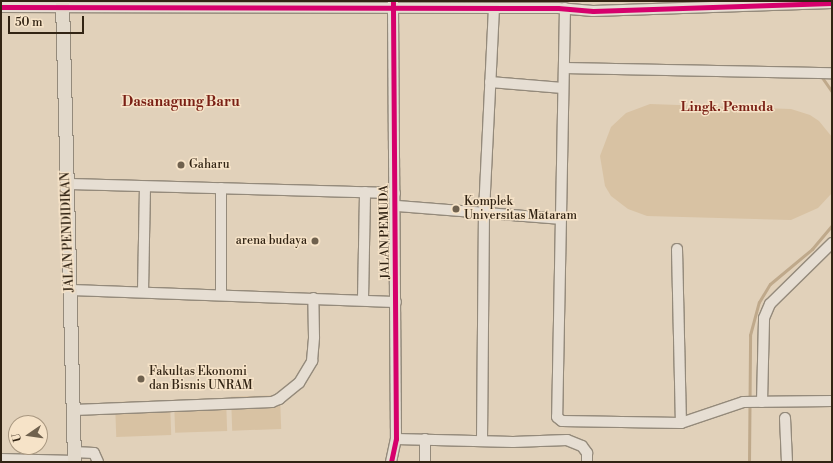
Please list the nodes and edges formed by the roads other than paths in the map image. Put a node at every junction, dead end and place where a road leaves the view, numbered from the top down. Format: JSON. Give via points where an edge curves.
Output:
{"nodes":[{"id":1,"x":62,"y":3,"type":"edge"},
{"id":2,"x":94,"y":3,"type":"edge"},
{"id":3,"x":832,"y":3,"type":"edge"},
{"id":4,"x":393,"y":4,"type":"edge"},
{"id":5,"x":576,"y":5,"type":"edge"},
{"id":6,"x":561,"y":6,"type":"edge"},
{"id":7,"x":1,"y":7,"type":"edge"},
{"id":8,"x":494,"y":10,"type":"junction"},
{"id":9,"x":564,"y":68,"type":"junction"},
{"id":10,"x":832,"y":73,"type":"edge"},
{"id":11,"x":490,"y":82,"type":"junction"},
{"id":12,"x":563,"y":88,"type":"junction"},
{"id":13,"x":66,"y":184,"type":"junction"},
{"id":14,"x":145,"y":187,"type":"junction"},
{"id":15,"x":221,"y":188,"type":"junction"},
{"id":16,"x":365,"y":192,"type":"junction"},
{"id":17,"x":395,"y":193,"type":"junction"},
{"id":18,"x":396,"y":206,"type":"junction"},
{"id":19,"x":484,"y":212,"type":"junction"},
{"id":20,"x":560,"y":219,"type":"junction"},
{"id":21,"x":832,"y":243,"type":"edge"},
{"id":22,"x":677,"y":249,"type":"dead end"},
{"id":23,"x":70,"y":290,"type":"junction"},
{"id":24,"x":143,"y":291,"type":"junction"},
{"id":25,"x":221,"y":294,"type":"junction"},
{"id":26,"x":313,"y":298,"type":"junction"},
{"id":27,"x":363,"y":299,"type":"junction"},
{"id":28,"x":396,"y":302,"type":"junction"},
{"id":29,"x":758,"y":402,"type":"junction"},
{"id":30,"x":832,"y":402,"type":"edge"},
{"id":31,"x":74,"y":410,"type":"junction"},
{"id":32,"x":785,"y":418,"type":"dead end"},
{"id":33,"x":681,"y":423,"type":"junction"},
{"id":34,"x":396,"y":439,"type":"junction"},
{"id":35,"x":425,"y":439,"type":"junction"},
{"id":36,"x":482,"y":440,"type":"junction"},
{"id":37,"x":74,"y":458,"type":"edge"},
{"id":38,"x":1,"y":459,"type":"edge"},
{"id":39,"x":98,"y":462,"type":"edge"},
{"id":40,"x":391,"y":462,"type":"edge"},
{"id":41,"x":425,"y":462,"type":"edge"},
{"id":42,"x":587,"y":462,"type":"edge"},
{"id":43,"x":787,"y":462,"type":"edge"}],
"edges":[{"from":1,"to":2,"type":"street"},
{"from":1,"to":7,"type":"street"},
{"from":1,"to":13,"type":"main road","name":"JALAN PENDIDIKAN"},
{"from":2,"to":4,"type":"street"},
{"from":3,"to":5,"type":"street"},
{"from":4,"to":8,"type":"street"},
{"from":4,"to":17,"type":"street","name":"JALAN PEMUDA"},
{"from":5,"to":6,"type":"street"},
{"from":6,"to":8,"type":"street"},
{"from":6,"to":9,"type":"street"},
{"from":8,"to":11,"type":"street"},
{"from":9,"to":10,"type":"street"},
{"from":9,"to":12,"type":"street"},
{"from":11,"to":12,"type":"street"},
{"from":11,"to":19,"type":"street"},
{"from":12,"to":20,"type":"street"},
{"from":13,"to":14,"type":"street"},
{"from":13,"to":23,"type":"main road","name":"JALAN PENDIDIKAN"},
{"from":14,"to":15,"type":"street"},
{"from":14,"to":24,"type":"street"},
{"from":15,"to":16,"type":"street"},
{"from":15,"to":25,"type":"street"},
{"from":16,"to":17,"type":"street"},
{"from":16,"to":27,"type":"street"},
{"from":17,"to":18,"type":"street","name":"JALAN PEMUDA"},
{"from":18,"to":19,"type":"street"},
{"from":18,"to":28,"type":"street","name":"JALAN PEMUDA"},
{"from":19,"to":20,"type":"street"},
{"from":19,"to":36,"type":"street"},
{"from":20,"to":33,"type":"street","via":[[557,417],[562,421]]},
{"from":21,"to":29,"type":"street","via":[[770,304],[764,318]]},
{"from":22,"to":33,"type":"street"},
{"from":23,"to":24,"type":"street"},
{"from":23,"to":31,"type":"main road","name":"JALAN PENDIDIKAN"},
{"from":24,"to":25,"type":"street"},
{"from":25,"to":26,"type":"street"},
{"from":26,"to":27,"type":"street"},
{"from":26,"to":31,"type":"street","via":[[312,362],[299,383],[279,399],[272,402]]},
{"from":27,"to":28,"type":"street"},
{"from":28,"to":34,"type":"street","name":"JALAN PEMUDA"},
{"from":29,"to":30,"type":"street"},
{"from":29,"to":33,"type":"street","via":[[743,402]]},
{"from":31,"to":37,"type":"main road","name":"JALAN PENDIDIKAN"},
{"from":32,"to":43,"type":"street"},
{"from":34,"to":35,"type":"street"},
{"from":34,"to":40,"type":"street","name":"JALAN PEMUDA"},
{"from":35,"to":36,"type":"street"},
{"from":35,"to":41,"type":"street"},
{"from":36,"to":42,"type":"street","via":[[554,440],[577,443],[586,453]]},
{"from":37,"to":38,"type":"street"},
{"from":37,"to":39,"type":"street","via":[[94,453]]}]}
